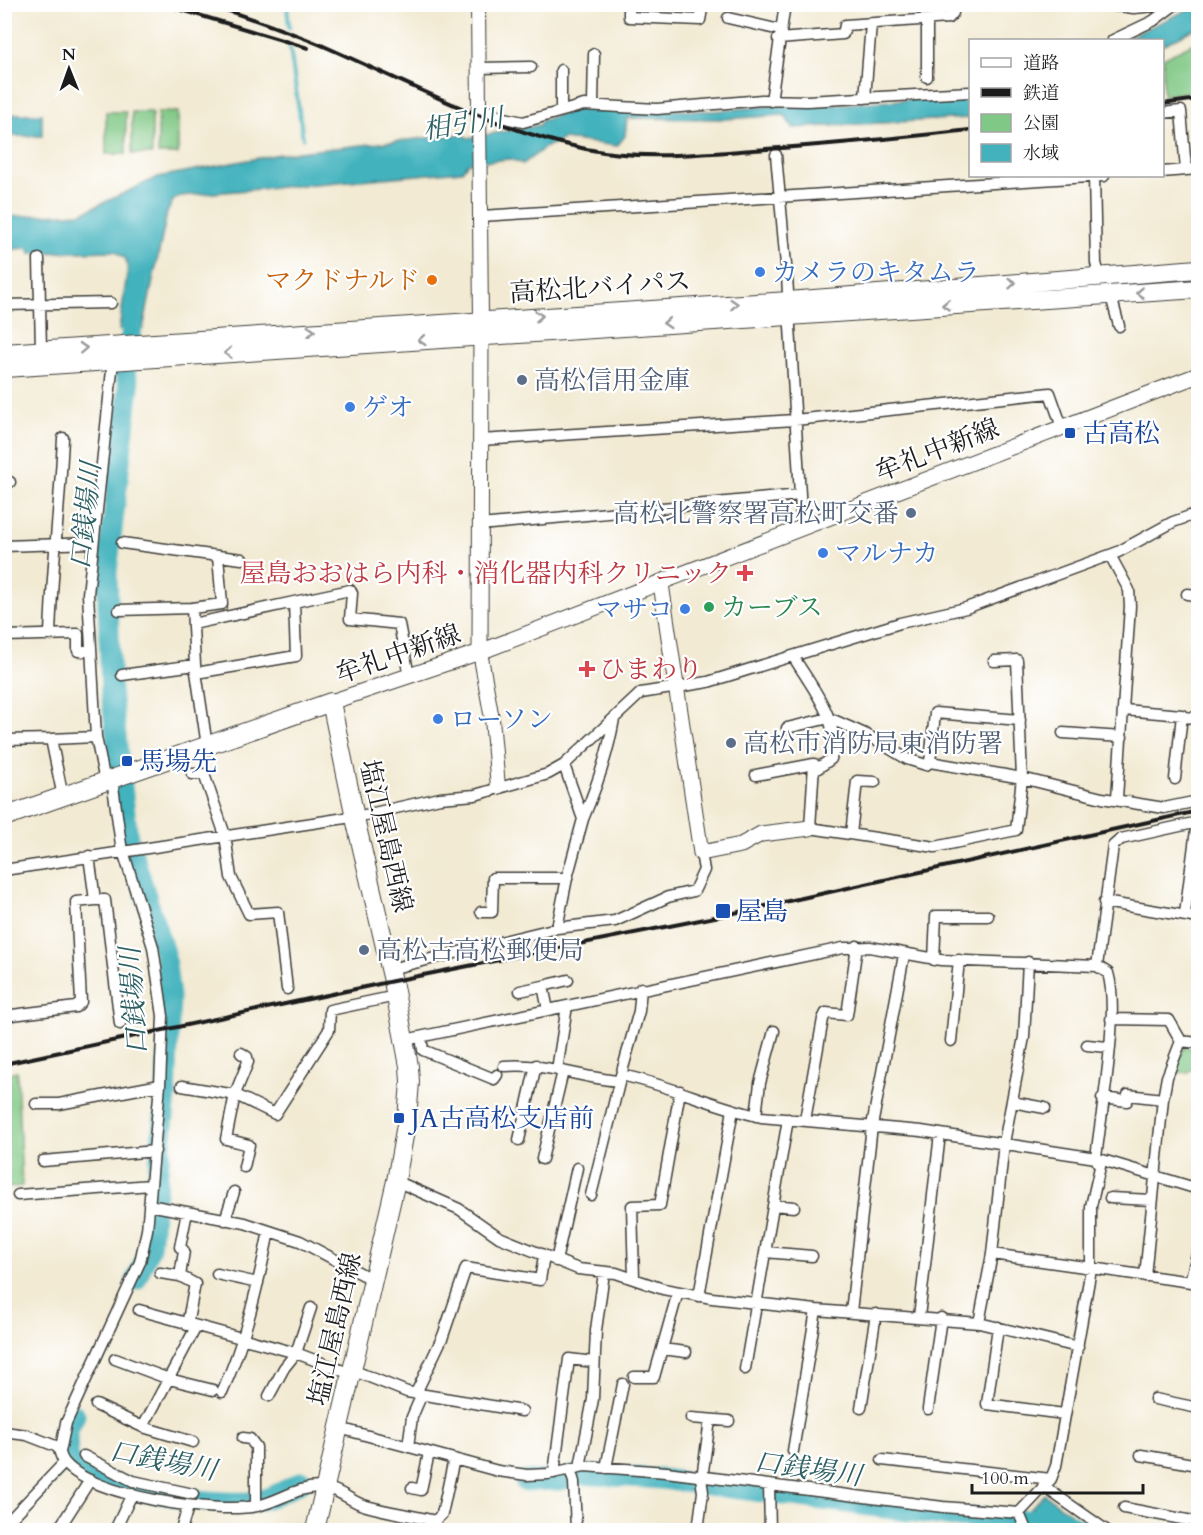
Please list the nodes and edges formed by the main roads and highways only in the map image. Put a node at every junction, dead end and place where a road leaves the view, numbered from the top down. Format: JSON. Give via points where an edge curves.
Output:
{"nodes":[{"id":1,"x":1198,"y":269,"type":"edge"},
{"id":2,"x":1198,"y":289,"type":"edge"},
{"id":3,"x":788,"y":308,"type":"junction"},
{"id":4,"x":481,"y":328,"type":"junction"},
{"id":5,"x":4,"y":353,"type":"edge"},
{"id":6,"x":117,"y":356,"type":"junction"},
{"id":7,"x":4,"y":368,"type":"edge"},
{"id":8,"x":1198,"y":375,"type":"edge"},
{"id":9,"x":661,"y":584,"type":"junction"},
{"id":10,"x":480,"y":652,"type":"junction"},
{"id":11,"x":331,"y":702,"type":"junction"},
{"id":12,"x":4,"y":817,"type":"edge"},
{"id":13,"x":810,"y":828,"type":"road end"},
{"id":14,"x":315,"y":1530,"type":"edge"}],
"edges":[{"from":3,"to":1,"type":"main road","name":"高松北バイパス","one_way":true},
{"from":2,"to":3,"type":"main road","name":"高松北バイパス","one_way":true},
{"from":3,"to":4,"type":"main road","name":"高松北バイパス"},
{"from":4,"to":6,"type":"main road","name":"高松北バイパス"},
{"from":4,"to":10,"type":"main road"},
{"from":5,"to":6,"type":"main road","name":"高松北バイパス","one_way":true,"via":[[41,350]]},
{"from":6,"to":7,"type":"main road","name":"高松北バイパス"},
{"from":8,"to":9,"type":"main road","name":"牟礼中新線"},
{"from":9,"to":10,"type":"main road","name":"牟礼中新線"},
{"from":9,"to":13,"type":"main road","via":[[701,853],[741,845],[761,834]]},
{"from":10,"to":11,"type":"main road","name":"牟礼中新線"},
{"from":11,"to":12,"type":"main road"},
{"from":11,"to":14,"type":"main road","name":"塩江屋島西線","via":[[396,996],[413,1039],[409,1099],[396,1181]]}]}
